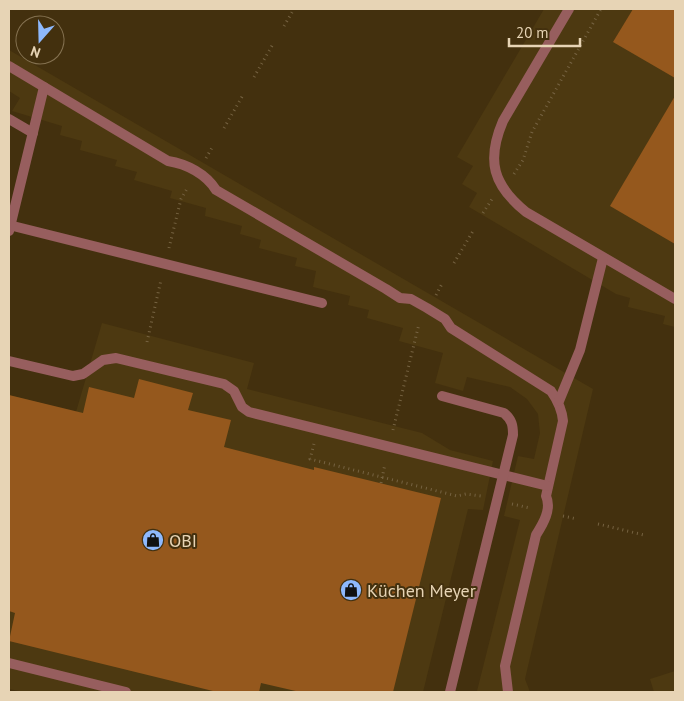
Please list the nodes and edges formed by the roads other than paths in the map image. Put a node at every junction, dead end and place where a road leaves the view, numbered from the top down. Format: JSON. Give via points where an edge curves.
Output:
{"nodes":[{"id":1,"x":569,"y":9,"type":"edge"},
{"id":2,"x":9,"y":66,"type":"edge"},
{"id":3,"x":44,"y":87,"type":"junction"},
{"id":4,"x":9,"y":119,"type":"edge"},
{"id":5,"x":33,"y":133,"type":"junction"},
{"id":6,"x":9,"y":228,"type":"edge"},
{"id":7,"x":603,"y":258,"type":"junction"},
{"id":8,"x":675,"y":300,"type":"edge"},
{"id":9,"x":322,"y":303,"type":"dead end"},
{"id":10,"x":9,"y":360,"type":"edge"},
{"id":11,"x":442,"y":396,"type":"dead end"},
{"id":12,"x":559,"y":401,"type":"junction"},
{"id":13,"x":503,"y":474,"type":"junction"},
{"id":14,"x":548,"y":486,"type":"junction"},
{"id":15,"x":9,"y":663,"type":"edge"},
{"id":16,"x":126,"y":692,"type":"edge"},
{"id":17,"x":450,"y":692,"type":"edge"},
{"id":18,"x":508,"y":692,"type":"edge"}],
"edges":[{"from":1,"to":7,"type":"lane","via":[[503,121],[494,149],[496,172],[502,188],[526,212]]},
{"from":2,"to":3,"type":"lane"},
{"from":3,"to":5,"type":"lane"},
{"from":3,"to":12,"type":"lane","via":[[168,161],[182,163],[210,180],[216,190],[400,298],[411,299],[427,308],[445,319],[451,328],[551,391]]},
{"from":4,"to":5,"type":"lane"},
{"from":5,"to":6,"type":"lane"},
{"from":6,"to":9,"type":"lane"},
{"from":7,"to":8,"type":"lane"},
{"from":7,"to":12,"type":"lane","via":[[580,350]]},
{"from":10,"to":13,"type":"lane","via":[[73,376],[83,374],[103,360],[116,358],[224,384],[234,391],[242,407],[249,412]]},
{"from":11,"to":13,"type":"lane","via":[[496,410],[510,419],[513,435]]},
{"from":12,"to":14,"type":"lane","via":[[563,421]]},
{"from":13,"to":14,"type":"lane"},
{"from":13,"to":17,"type":"lane"},
{"from":14,"to":18,"type":"lane","via":[[547,512],[536,535],[505,666]]},
{"from":15,"to":16,"type":"lane"}]}
